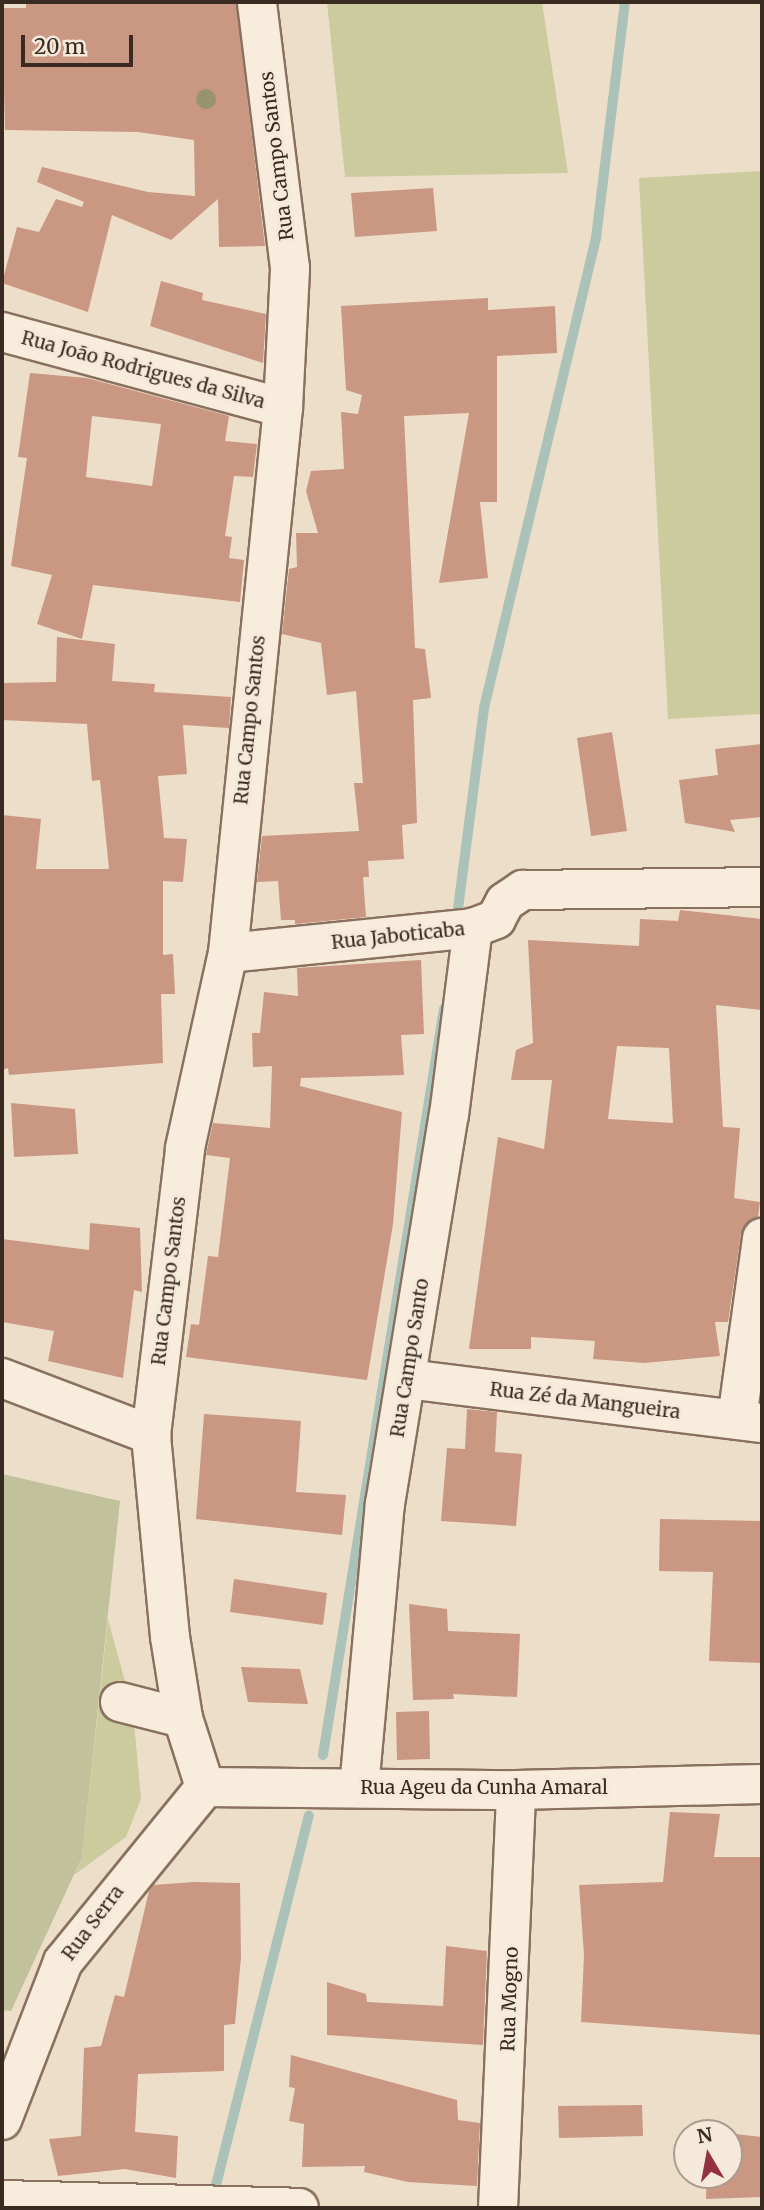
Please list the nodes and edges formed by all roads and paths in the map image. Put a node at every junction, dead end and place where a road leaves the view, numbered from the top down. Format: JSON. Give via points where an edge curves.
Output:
{"nodes":[{"id":1,"x":257,"y":2,"type":"edge"},
{"id":2,"x":2,"y":332,"type":"edge"},
{"id":3,"x":284,"y":408,"type":"junction"},
{"id":4,"x":762,"y":887,"type":"edge"},
{"id":5,"x":473,"y":929,"type":"junction"},
{"id":6,"x":228,"y":953,"type":"junction"},
{"id":7,"x":762,"y":1238,"type":"edge"},
{"id":8,"x":2,"y":1378,"type":"edge"},
{"id":9,"x":407,"y":1379,"type":"junction"},
{"id":10,"x":750,"y":1421,"type":"edge"},
{"id":11,"x":151,"y":1435,"type":"junction"},
{"id":12,"x":120,"y":1702,"type":"dead end"},
{"id":13,"x":183,"y":1718,"type":"junction"},
{"id":14,"x":762,"y":1784,"type":"edge"},
{"id":15,"x":205,"y":1787,"type":"junction"},
{"id":16,"x":359,"y":1788,"type":"junction"},
{"id":17,"x":516,"y":1790,"type":"junction"},
{"id":18,"x":2,"y":2120,"type":"edge"},
{"id":19,"x":2,"y":2200,"type":"edge"},
{"id":20,"x":299,"y":2208,"type":"edge"},
{"id":21,"x":498,"y":2208,"type":"edge"}],
"edges":[{"from":1,"to":3,"type":"street","name":"Rua Campo Santos","via":[[290,268]]},
{"from":2,"to":3,"type":"street","name":"Rua João Rodrigues da Silva"},
{"from":3,"to":6,"type":"street","name":"Rua Campo Santos"},
{"from":4,"to":5,"type":"street","name":"Rua Jaboticaba","via":[[523,890],[505,902],[496,919]]},
{"from":5,"to":6,"type":"street","name":"Rua Jaboticaba"},
{"from":5,"to":9,"type":"street","name":"Rua Campo Santo"},
{"from":6,"to":11,"type":"street","name":"Rua Campo Santos","via":[[185,1148]]},
{"from":7,"to":10,"type":"street"},
{"from":8,"to":11,"type":"street"},
{"from":9,"to":10,"type":"street","name":"Rua Zé da Mangueira"},
{"from":9,"to":16,"type":"street","name":"Rua Campo Santo","via":[[377,1572]]},
{"from":11,"to":13,"type":"street"},
{"from":12,"to":13,"type":"street"},
{"from":13,"to":15,"type":"street"},
{"from":14,"to":17,"type":"street","name":"Rua Ageu da Cunha Amaral"},
{"from":15,"to":16,"type":"street","name":"Rua Ageu da Cunha Amaral"},
{"from":15,"to":18,"type":"street","name":"Rua Serra","via":[[63,1962]]},
{"from":16,"to":17,"type":"street","name":"Rua Ageu da Cunha Amaral"},
{"from":17,"to":21,"type":"street","name":"Rua Mogno"},
{"from":19,"to":20,"type":"street"}]}
